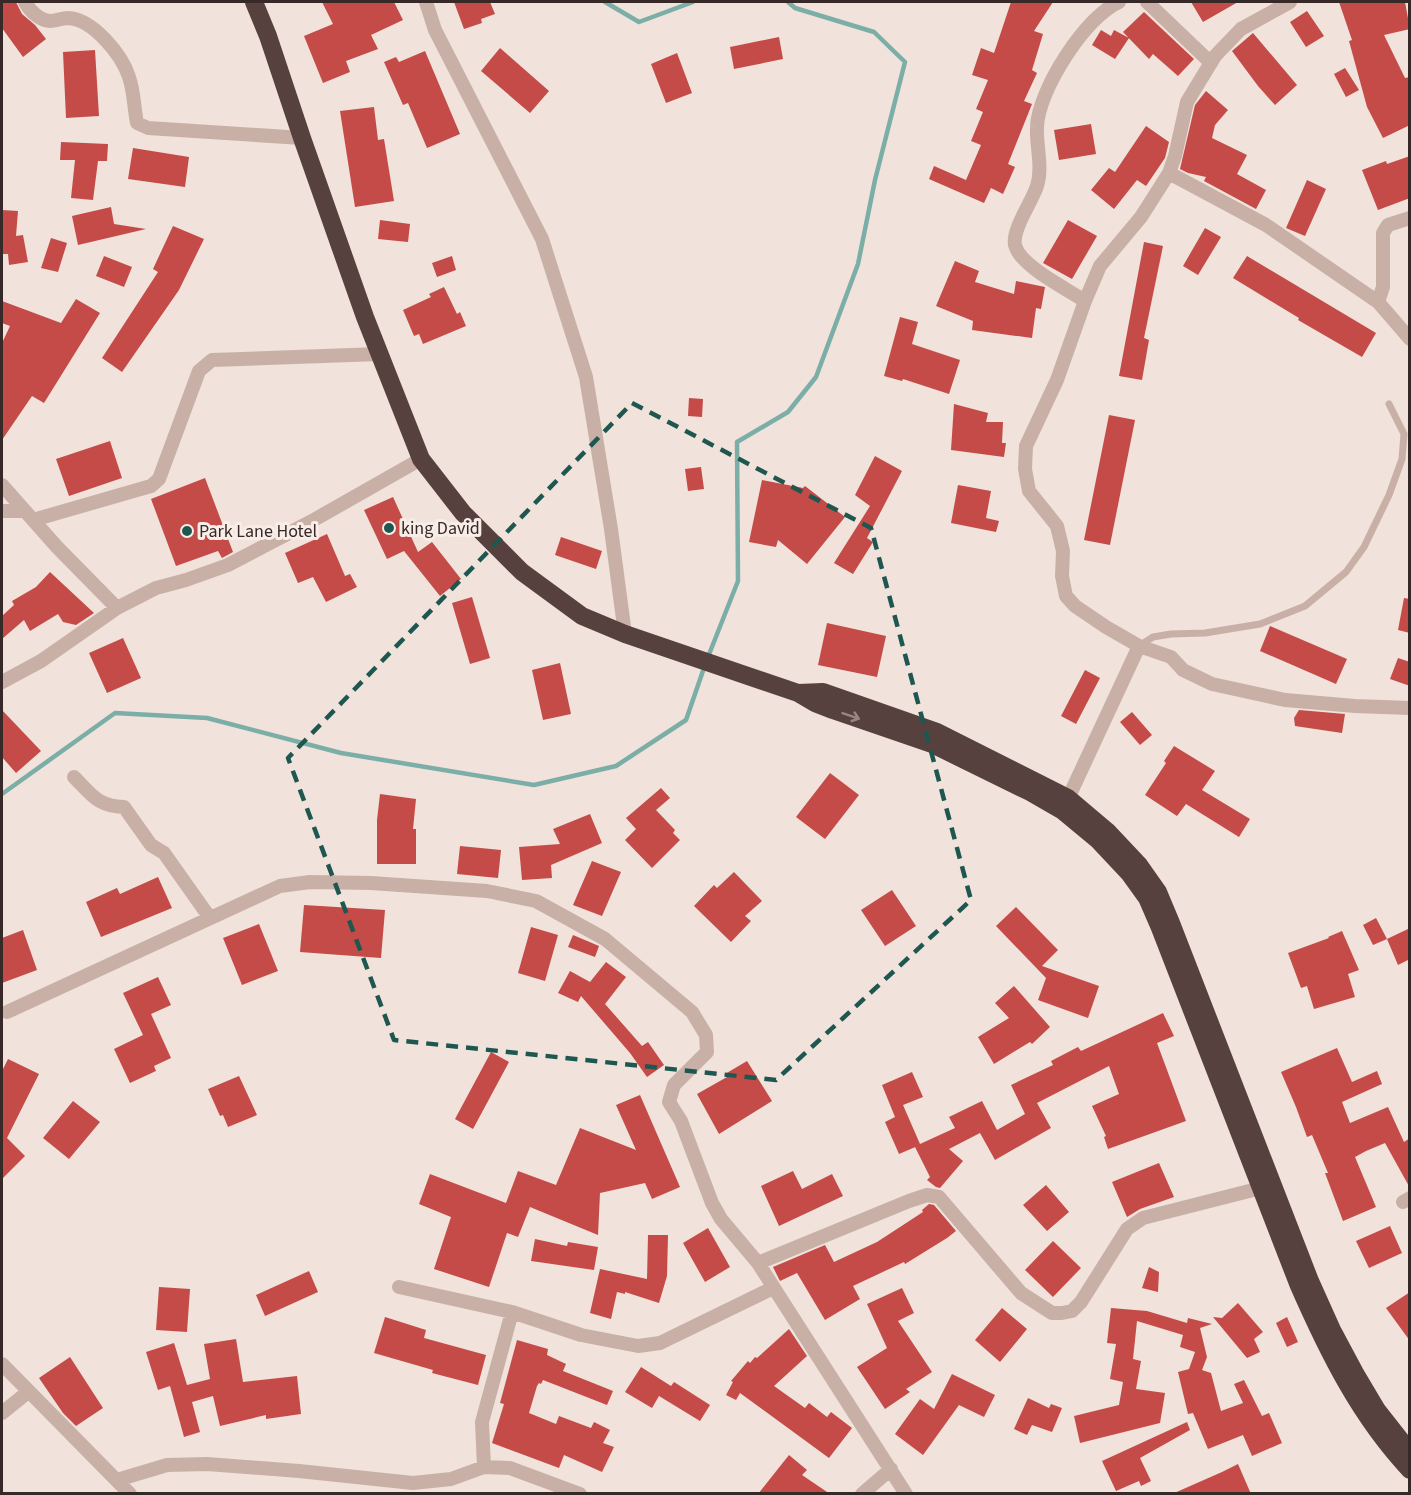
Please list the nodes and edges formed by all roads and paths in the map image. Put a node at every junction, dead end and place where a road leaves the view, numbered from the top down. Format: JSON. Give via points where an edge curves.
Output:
{"nodes":[{"id":1,"x":25,"y":2,"type":"edge"},
{"id":2,"x":254,"y":2,"type":"edge"},
{"id":3,"x":426,"y":2,"type":"edge"},
{"id":4,"x":1119,"y":2,"type":"edge"},
{"id":5,"x":1147,"y":2,"type":"edge"},
{"id":6,"x":1290,"y":2,"type":"edge"},
{"id":7,"x":1211,"y":63,"type":"junction"},
{"id":8,"x":302,"y":138,"type":"junction"},
{"id":9,"x":1169,"y":173,"type":"junction"},
{"id":10,"x":1410,"y":218,"type":"edge"},
{"id":11,"x":1085,"y":301,"type":"junction"},
{"id":12,"x":1378,"y":302,"type":"junction"},
{"id":13,"x":1410,"y":339,"type":"edge"},
{"id":14,"x":379,"y":354,"type":"junction"},
{"id":15,"x":1389,"y":405,"type":"dead end"},
{"id":16,"x":421,"y":459,"type":"junction"},
{"id":17,"x":2,"y":485,"type":"edge"},
{"id":18,"x":2,"y":511,"type":"edge"},
{"id":19,"x":29,"y":516,"type":"junction"},
{"id":20,"x":117,"y":608,"type":"junction"},
{"id":21,"x":625,"y":634,"type":"junction"},
{"id":22,"x":1139,"y":646,"type":"junction"},
{"id":23,"x":2,"y":682,"type":"edge"},
{"id":24,"x":1410,"y":708,"type":"edge"},
{"id":25,"x":74,"y":777,"type":"dead end"},
{"id":26,"x":1065,"y":804,"type":"junction"},
{"id":27,"x":210,"y":918,"type":"junction"},
{"id":28,"x":7,"y":1012,"type":"dead end"},
{"id":29,"x":1224,"y":1074,"type":"junction"},
{"id":30,"x":1261,"y":1188,"type":"junction"},
{"id":31,"x":758,"y":1263,"type":"junction"},
{"id":32,"x":399,"y":1287,"type":"dead end"},
{"id":33,"x":772,"y":1288,"type":"junction"},
{"id":34,"x":512,"y":1312,"type":"junction"},
{"id":35,"x":2,"y":1364,"type":"edge"},
{"id":36,"x":28,"y":1392,"type":"junction"},
{"id":37,"x":2,"y":1413,"type":"edge"},
{"id":38,"x":1410,"y":1452,"type":"edge"},
{"id":39,"x":484,"y":1467,"type":"junction"},
{"id":40,"x":891,"y":1469,"type":"junction"},
{"id":41,"x":1410,"y":1470,"type":"edge"},
{"id":42,"x":117,"y":1480,"type":"junction"},
{"id":43,"x":412,"y":1488,"type":"edge"},
{"id":44,"x":130,"y":1494,"type":"edge"},
{"id":45,"x":580,"y":1494,"type":"edge"},
{"id":46,"x":862,"y":1494,"type":"edge"},
{"id":47,"x":906,"y":1494,"type":"edge"}],
"edges":[{"from":1,"to":8,"type":"street","via":[[40,18],[70,18],[90,26],[115,50],[129,77],[137,123],[148,128]]},
{"from":2,"to":8,"type":"highway"},
{"from":3,"to":21,"type":"street","via":[[435,30],[542,239],[586,377]]},
{"from":4,"to":11,"type":"street","via":[[1098,15],[1065,56],[1040,107],[1038,184],[1016,232],[1015,243],[1023,260]]},
{"from":5,"to":7,"type":"street"},
{"from":6,"to":7,"type":"street","via":[[1242,30]]},
{"from":7,"to":9,"type":"street","via":[[1187,102]]},
{"from":8,"to":14,"type":"highway"},
{"from":9,"to":11,"type":"street","via":[[1141,217],[1100,266]]},
{"from":9,"to":12,"type":"street","via":[[1266,225]]},
{"from":10,"to":12,"type":"street","via":[[1388,225],[1383,233],[1383,287]]},
{"from":11,"to":22,"type":"street","via":[[1057,380],[1026,446],[1025,469],[1029,491],[1057,526],[1066,596],[1075,606]]},
{"from":12,"to":13,"type":"street"},
{"from":14,"to":16,"type":"highway"},
{"from":14,"to":19,"type":"street","via":[[212,360],[199,371],[159,479],[151,486]]},
{"from":15,"to":22,"type":"lane","via":[[1404,434],[1402,459],[1364,547],[1346,572],[1305,606],[1260,624],[1171,634]]},
{"from":16,"to":20,"type":"street","via":[[228,565],[156,588]]},
{"from":16,"to":21,"type":"highway","via":[[464,513],[522,572],[582,616]]},
{"from":17,"to":19,"type":"street"},
{"from":18,"to":19,"type":"street"},
{"from":19,"to":20,"type":"street"},
{"from":20,"to":23,"type":"street","via":[[41,661]]},
{"from":21,"to":26,"type":"highway","via":[[932,744],[1030,792]]},
{"from":22,"to":24,"type":"street","via":[[1171,657],[1183,670],[1212,684],[1286,699]]},
{"from":22,"to":26,"type":"street"},
{"from":25,"to":27,"type":"street","via":[[94,798],[108,806],[124,807],[151,845],[164,853]]},
{"from":26,"to":29,"type":"highway","via":[[1129,873],[1146,898]]},
{"from":27,"to":28,"type":"street"},
{"from":27,"to":31,"type":"street","via":[[280,886],[310,882],[371,883],[487,891],[536,901],[605,939],[692,1012],[706,1035],[707,1052],[674,1085],[669,1102],[681,1121],[712,1203]]},
{"from":29,"to":30,"type":"highway"},
{"from":29,"to":38,"type":"highway","via":[[1332,1330],[1377,1410]]},
{"from":30,"to":31,"type":"street","via":[[1143,1218],[1126,1229],[1081,1302],[1062,1313],[1052,1313],[1021,1293],[939,1197],[927,1195]]},
{"from":30,"to":41,"type":"highway","via":[[1320,1336],[1367,1418]]},
{"from":31,"to":33,"type":"street"},
{"from":32,"to":34,"type":"street"},
{"from":33,"to":34,"type":"street","via":[[660,1343],[638,1346],[580,1335]]},
{"from":33,"to":40,"type":"street"},
{"from":34,"to":39,"type":"street","via":[[482,1422]]},
{"from":35,"to":36,"type":"street"},
{"from":36,"to":37,"type":"street"},
{"from":36,"to":42,"type":"street"},
{"from":39,"to":43,"type":"street"},
{"from":39,"to":45,"type":"street","via":[[510,1468]]},
{"from":40,"to":46,"type":"street"},
{"from":40,"to":47,"type":"street"},
{"from":42,"to":43,"type":"street","via":[[167,1465],[207,1464],[299,1471]]},
{"from":42,"to":44,"type":"street"}]}
